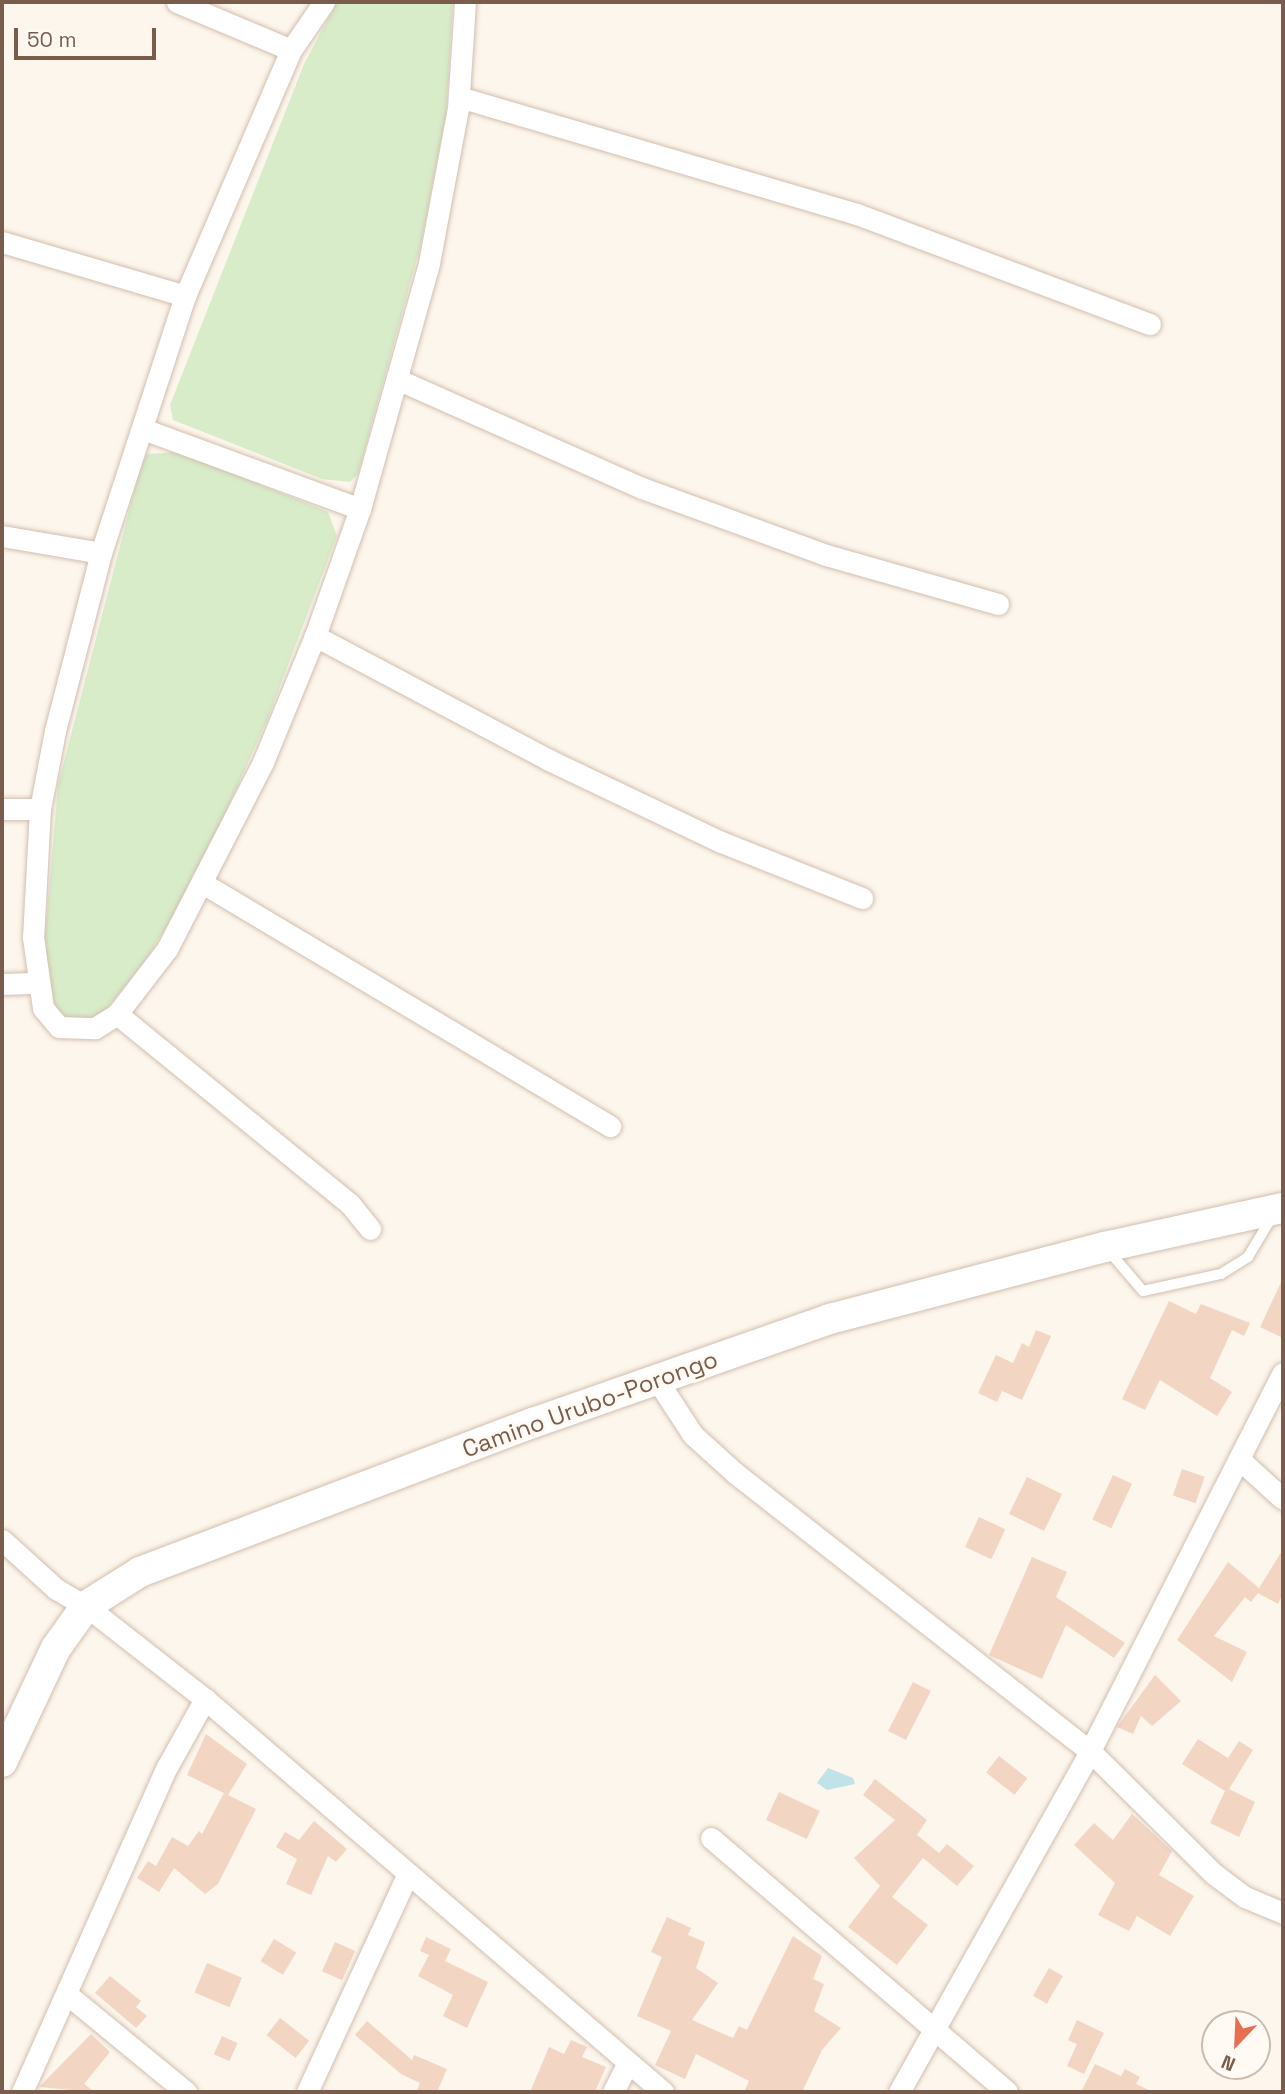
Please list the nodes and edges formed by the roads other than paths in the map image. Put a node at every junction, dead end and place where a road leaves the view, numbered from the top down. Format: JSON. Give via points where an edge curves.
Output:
{"nodes":[{"id":1,"x":177,"y":2,"type":"edge"},
{"id":2,"x":324,"y":2,"type":"edge"},
{"id":3,"x":465,"y":2,"type":"edge"},
{"id":4,"x":291,"y":50,"type":"junction"},
{"id":5,"x":459,"y":97,"type":"junction"},
{"id":6,"x":2,"y":242,"type":"edge"},
{"id":7,"x":185,"y":296,"type":"junction"},
{"id":8,"x":1150,"y":324,"type":"dead end"},
{"id":9,"x":399,"y":380,"type":"junction"},
{"id":10,"x":144,"y":429,"type":"junction"},
{"id":11,"x":360,"y":509,"type":"junction"},
{"id":12,"x":2,"y":536,"type":"edge"},
{"id":13,"x":101,"y":554,"type":"junction"},
{"id":14,"x":998,"y":604,"type":"dead end"},
{"id":15,"x":315,"y":636,"type":"junction"},
{"id":16,"x":2,"y":808,"type":"edge"},
{"id":17,"x":40,"y":809,"type":"junction"},
{"id":18,"x":204,"y":884,"type":"junction"},
{"id":19,"x":862,"y":898,"type":"dead end"},
{"id":20,"x":38,"y":983,"type":"junction"},
{"id":21,"x":2,"y":984,"type":"edge"},
{"id":22,"x":117,"y":1014,"type":"junction"},
{"id":23,"x":610,"y":1126,"type":"dead end"},
{"id":24,"x":1280,"y":1209,"type":"edge"},
{"id":25,"x":370,"y":1229,"type":"dead end"},
{"id":26,"x":1105,"y":1247,"type":"junction"},
{"id":27,"x":1283,"y":1373,"type":"edge"},
{"id":28,"x":657,"y":1380,"type":"junction"},
{"id":29,"x":1239,"y":1459,"type":"junction"},
{"id":30,"x":1283,"y":1499,"type":"edge"},
{"id":31,"x":2,"y":1539,"type":"edge"},
{"id":32,"x":86,"y":1606,"type":"junction"},
{"id":33,"x":205,"y":1699,"type":"junction"},
{"id":34,"x":1090,"y":1751,"type":"junction"},
{"id":35,"x":2,"y":1762,"type":"edge"},
{"id":36,"x":711,"y":1838,"type":"dead end"},
{"id":37,"x":408,"y":1873,"type":"junction"},
{"id":38,"x":1283,"y":1913,"type":"edge"},
{"id":39,"x":68,"y":1995,"type":"junction"},
{"id":40,"x":934,"y":2031,"type":"junction"},
{"id":41,"x":628,"y":2063,"type":"junction"},
{"id":42,"x":23,"y":2092,"type":"edge"},
{"id":43,"x":187,"y":2092,"type":"edge"},
{"id":44,"x":307,"y":2092,"type":"edge"},
{"id":45,"x":613,"y":2092,"type":"edge"},
{"id":46,"x":663,"y":2092,"type":"edge"},
{"id":47,"x":899,"y":2092,"type":"edge"},
{"id":48,"x":1007,"y":2092,"type":"edge"}],
"edges":[{"from":1,"to":4,"type":"street"},
{"from":2,"to":4,"type":"street"},
{"from":3,"to":5,"type":"street"},
{"from":4,"to":7,"type":"street"},
{"from":5,"to":8,"type":"street","via":[[857,214]]},
{"from":5,"to":9,"type":"street","via":[[429,263]]},
{"from":6,"to":7,"type":"street"},
{"from":7,"to":10,"type":"street"},
{"from":9,"to":11,"type":"street"},
{"from":9,"to":14,"type":"street","via":[[642,488],[825,555]]},
{"from":10,"to":11,"type":"street"},
{"from":10,"to":13,"type":"street"},
{"from":11,"to":15,"type":"street"},
{"from":12,"to":13,"type":"street"},
{"from":13,"to":17,"type":"street"},
{"from":15,"to":18,"type":"street"},
{"from":15,"to":19,"type":"street","via":[[549,760],[721,842]]},
{"from":16,"to":17,"type":"street"},
{"from":17,"to":20,"type":"street","via":[[33,937]]},
{"from":18,"to":22,"type":"street","via":[[167,949]]},
{"from":18,"to":23,"type":"street"},
{"from":20,"to":21,"type":"street"},
{"from":20,"to":22,"type":"street","via":[[43,1008],[59,1027],[95,1028]]},
{"from":22,"to":25,"type":"street","via":[[350,1204]]},
{"from":24,"to":26,"type":"main road","name":"Camino Urubo-Porongo"},
{"from":24,"to":26,"type":"lane","via":[[1248,1257],[1221,1274],[1143,1291]]},
{"from":26,"to":28,"type":"main road","name":"Camino Urubo-Porongo","via":[[830,1319]]},
{"from":27,"to":29,"type":"street"},
{"from":28,"to":32,"type":"main road","name":"Camino Urubo-Porongo","via":[[141,1572]]},
{"from":28,"to":34,"type":"street","via":[[693,1435],[735,1473]]},
{"from":29,"to":30,"type":"street"},
{"from":29,"to":34,"type":"street"},
{"from":31,"to":32,"type":"street","via":[[56,1589]]},
{"from":32,"to":33,"type":"street"},
{"from":32,"to":35,"type":"main road","name":"Camino Urubo-Porongo","via":[[56,1648]]},
{"from":33,"to":37,"type":"street"},
{"from":33,"to":39,"type":"street","via":[[167,1767]]},
{"from":34,"to":38,"type":"street","via":[[1214,1874],[1245,1897]]},
{"from":34,"to":40,"type":"street"},
{"from":36,"to":40,"type":"street"},
{"from":37,"to":41,"type":"street"},
{"from":37,"to":44,"type":"street"},
{"from":39,"to":42,"type":"street"},
{"from":39,"to":43,"type":"street"},
{"from":40,"to":47,"type":"street"},
{"from":40,"to":48,"type":"street"},
{"from":41,"to":45,"type":"street"},
{"from":41,"to":46,"type":"street"}]}
